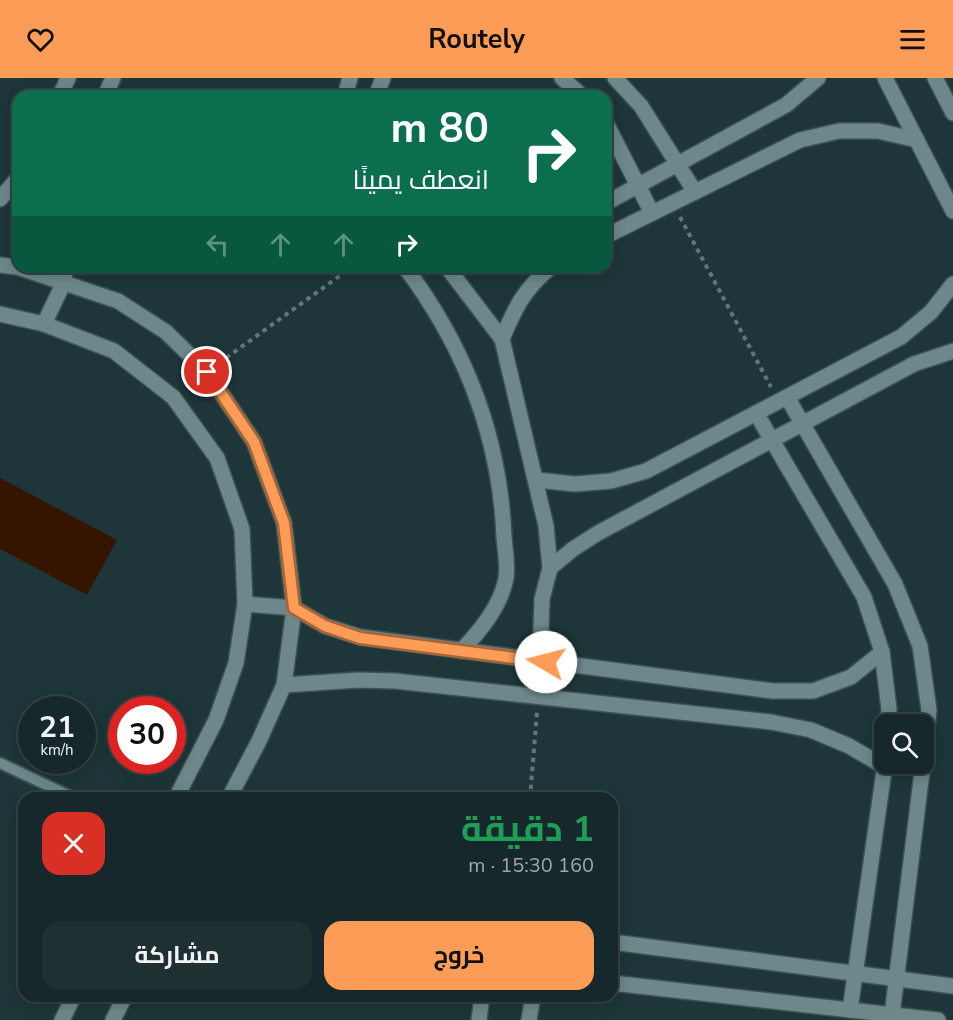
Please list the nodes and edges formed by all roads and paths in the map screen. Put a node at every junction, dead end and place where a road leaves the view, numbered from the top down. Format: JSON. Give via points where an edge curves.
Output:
{"nodes":[{"id":1,"x":562,"y":78,"type":"edge"},
{"id":2,"x":615,"y":78,"type":"edge"},
{"id":3,"x":818,"y":78,"type":"edge"},
{"id":4,"x":885,"y":78,"type":"edge"},
{"id":5,"x":935,"y":78,"type":"edge"},
{"id":6,"x":575,"y":90,"type":"edge"},
{"id":7,"x":953,"y":113,"type":"edge"},
{"id":8,"x":612,"y":135,"type":"edge"},
{"id":9,"x":917,"y":140,"type":"junction"},
{"id":10,"x":678,"y":164,"type":"junction"},
{"id":11,"x":12,"y":185,"type":"edge"},
{"id":12,"x":638,"y":185,"type":"junction"},
{"id":13,"x":695,"y":192,"type":"junction"},
{"id":14,"x":0,"y":199,"type":"edge"},
{"id":15,"x":612,"y":200,"type":"edge"},
{"id":16,"x":673,"y":203,"type":"junction"},
{"id":17,"x":953,"y":211,"type":"edge"},
{"id":18,"x":652,"y":213,"type":"junction"},
{"id":19,"x":612,"y":233,"type":"edge"},
{"id":20,"x":344,"y":273,"type":"edge"},
{"id":21,"x":409,"y":273,"type":"edge"},
{"id":22,"x":452,"y":273,"type":"edge"},
{"id":23,"x":544,"y":273,"type":"edge"},
{"id":24,"x":64,"y":275,"type":"edge"},
{"id":25,"x":953,"y":284,"type":"edge"},
{"id":26,"x":0,"y":314,"type":"edge"},
{"id":27,"x":44,"y":324,"type":"junction"},
{"id":28,"x":502,"y":339,"type":"junction"},
{"id":29,"x":953,"y":351,"type":"edge"},
{"id":30,"x":207,"y":372,"type":"junction"},
{"id":31,"x":783,"y":399,"type":"junction"},
{"id":32,"x":756,"y":413,"type":"junction"},
{"id":33,"x":802,"y":425,"type":"junction"},
{"id":34,"x":772,"y":441,"type":"junction"},
{"id":35,"x":537,"y":480,"type":"junction"},
{"id":36,"x":550,"y":568,"type":"junction"},
{"id":37,"x":245,"y":604,"type":"junction"},
{"id":38,"x":294,"y":608,"type":"junction"},
{"id":39,"x":461,"y":651,"type":"junction"},
{"id":40,"x":882,"y":652,"type":"junction"},
{"id":41,"x":546,"y":662,"type":"junction"},
{"id":42,"x":284,"y":685,"type":"junction"},
{"id":43,"x":538,"y":697,"type":"junction"},
{"id":44,"x":889,"y":714,"type":"edge"},
{"id":45,"x":929,"y":714,"type":"edge"},
{"id":46,"x":874,"y":759,"type":"edge"},
{"id":47,"x":0,"y":763,"type":"edge"},
{"id":48,"x":884,"y":774,"type":"edge"},
{"id":49,"x":922,"y":774,"type":"edge"},
{"id":50,"x":61,"y":792,"type":"edge"},
{"id":51,"x":179,"y":792,"type":"edge"},
{"id":52,"x":232,"y":792,"type":"edge"},
{"id":53,"x":530,"y":792,"type":"edge"},
{"id":54,"x":618,"y":943,"type":"edge"},
{"id":55,"x":855,"y":973,"type":"junction"},
{"id":56,"x":897,"y":978,"type":"junction"},
{"id":57,"x":618,"y":984,"type":"edge"},
{"id":58,"x":953,"y":986,"type":"edge"},
{"id":59,"x":71,"y":1002,"type":"edge"},
{"id":60,"x":122,"y":1002,"type":"edge"},
{"id":61,"x":481,"y":1002,"type":"edge"},
{"id":62,"x":531,"y":1002,"type":"edge"},
{"id":63,"x":850,"y":1010,"type":"junction"},
{"id":64,"x":892,"y":1015,"type":"junction"},
{"id":65,"x":62,"y":1020,"type":"edge"},
{"id":66,"x":113,"y":1020,"type":"edge"},
{"id":67,"x":478,"y":1020,"type":"edge"},
{"id":68,"x":529,"y":1020,"type":"edge"},
{"id":69,"x":938,"y":1020,"type":"edge"}],
"edges":[{"from":1,"to":6,"type":"street"},
{"from":2,"to":10,"type":"street","via":[[641,106]]},
{"from":3,"to":10,"type":"street","via":[[786,105]]},
{"from":4,"to":9,"type":"street"},
{"from":5,"to":7,"type":"street"},
{"from":8,"to":12,"type":"street"},
{"from":9,"to":13,"type":"street","via":[[878,131],[838,131],[810,137]]},
{"from":9,"to":17,"type":"street"},
{"from":10,"to":12,"type":"street"},
{"from":10,"to":13,"type":"street"},
{"from":11,"to":14,"type":"street"},
{"from":12,"to":15,"type":"street"},
{"from":12,"to":18,"type":"street"},
{"from":13,"to":16,"type":"street"},
{"from":16,"to":18,"type":"street"},
{"from":16,"to":31,"type":"path"},
{"from":18,"to":19,"type":"street"},
{"from":20,"to":30,"type":"path"},
{"from":21,"to":39,"type":"street","via":[[430,301],[465,365],[489,434],[503,505],[506,578],[481,630]]},
{"from":22,"to":28,"type":"street"},
{"from":23,"to":28,"type":"street","via":[[515,307]]},
{"from":24,"to":27,"type":"street"},
{"from":24,"to":30,"type":"street","via":[[118,301],[166,332]]},
{"from":25,"to":31,"type":"street","via":[[931,312],[901,337]]},
{"from":26,"to":27,"type":"street"},
{"from":27,"to":37,"type":"street","via":[[114,351],[131,364],[173,397],[217,458],[242,529]]},
{"from":28,"to":35,"type":"street"},
{"from":29,"to":33,"type":"street","via":[[914,364]]},
{"from":30,"to":38,"type":"street","via":[[258,452],[284,523]]},
{"from":31,"to":32,"type":"street"},
{"from":31,"to":33,"type":"street"},
{"from":32,"to":34,"type":"street"},
{"from":32,"to":35,"type":"street","via":[[646,471],[611,481],[575,484]]},
{"from":33,"to":34,"type":"street"},
{"from":33,"to":45,"type":"street","via":[[895,584],[920,646]]},
{"from":34,"to":36,"type":"street","via":[[598,533]]},
{"from":34,"to":40,"type":"street","via":[[864,597]]},
{"from":35,"to":36,"type":"street"},
{"from":36,"to":41,"type":"street","via":[[542,599],[541,631]]},
{"from":37,"to":38,"type":"street"},
{"from":37,"to":51,"type":"street","via":[[236,663],[216,720]]},
{"from":38,"to":39,"type":"street","via":[[325,626],[360,638]]},
{"from":38,"to":42,"type":"street"},
{"from":39,"to":41,"type":"street"},
{"from":40,"to":41,"type":"street","via":[[851,677],[813,691],[773,691]]},
{"from":40,"to":44,"type":"street"},
{"from":42,"to":43,"type":"street","via":[[339,680],[395,681]]},
{"from":42,"to":52,"type":"street"},
{"from":43,"to":46,"type":"street","via":[[771,722],[811,730]]},
{"from":43,"to":53,"type":"path"},
{"from":47,"to":50,"type":"lane"},
{"from":48,"to":55,"type":"street"},
{"from":49,"to":56,"type":"street"},
{"from":54,"to":55,"type":"street"},
{"from":55,"to":56,"type":"street"},
{"from":55,"to":63,"type":"street"},
{"from":56,"to":58,"type":"street"},
{"from":56,"to":64,"type":"street"},
{"from":57,"to":63,"type":"street"},
{"from":59,"to":65,"type":"street"},
{"from":60,"to":66,"type":"street"},
{"from":61,"to":67,"type":"street"},
{"from":62,"to":68,"type":"street"},
{"from":63,"to":64,"type":"street"},
{"from":64,"to":69,"type":"street"}]}
